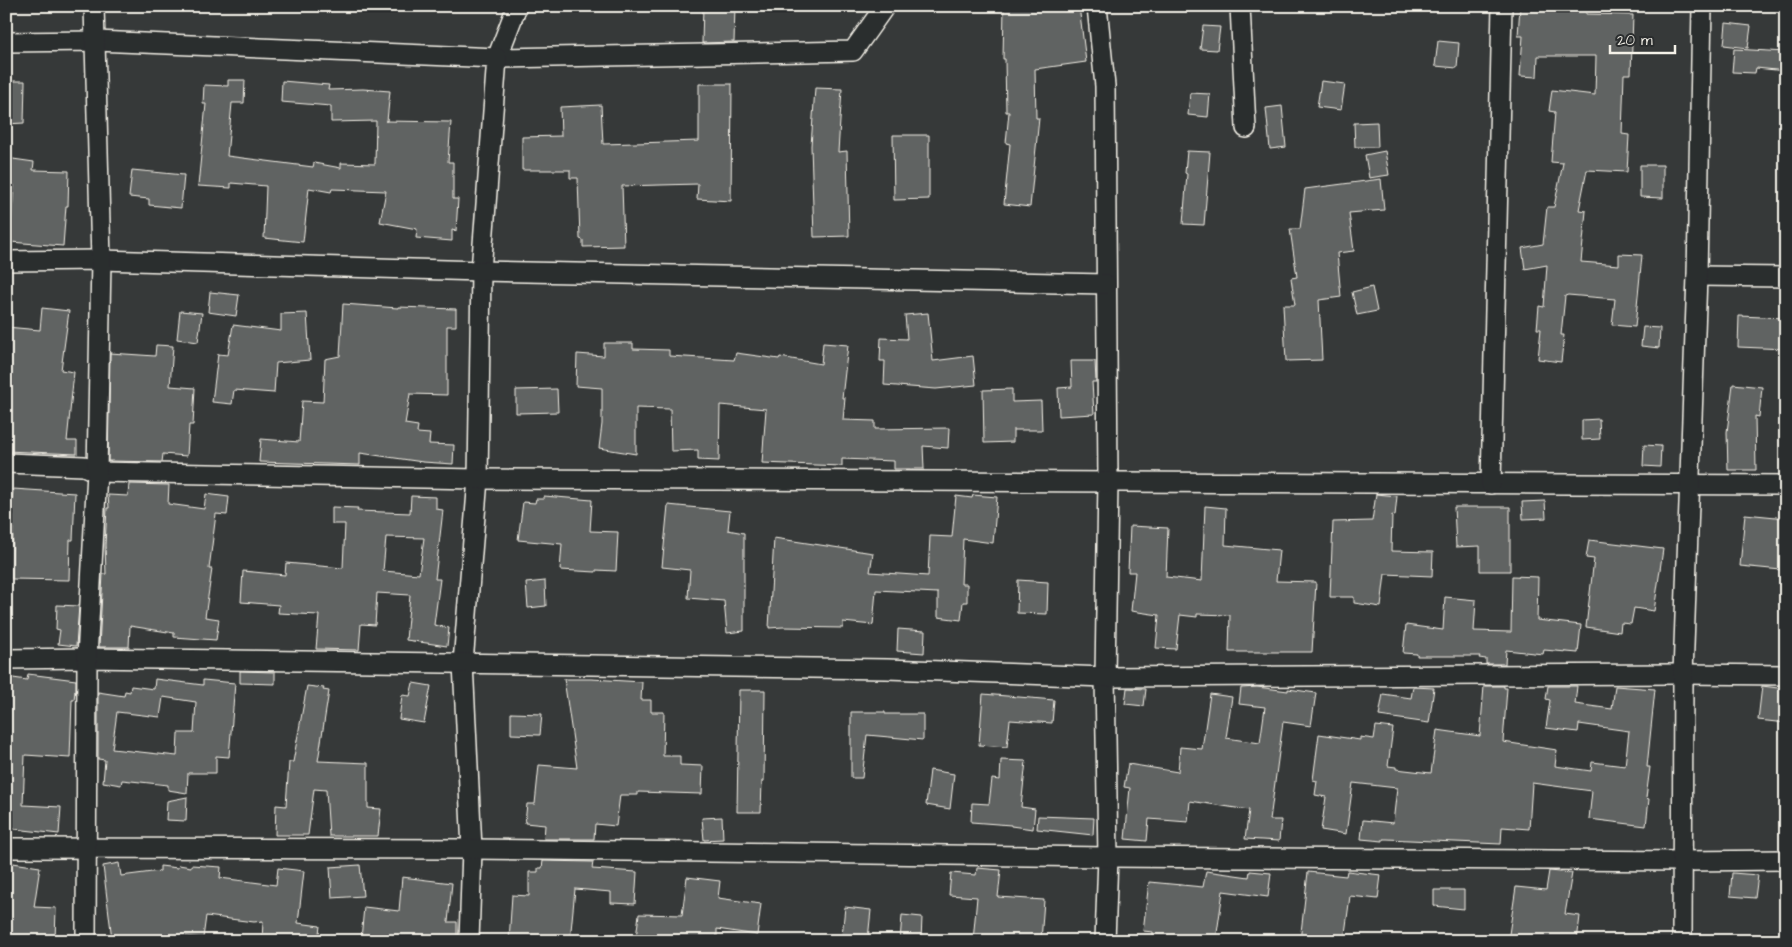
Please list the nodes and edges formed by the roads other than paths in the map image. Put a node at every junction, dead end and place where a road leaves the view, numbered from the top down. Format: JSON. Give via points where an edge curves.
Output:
{"nodes":[{"id":1,"x":94,"y":6,"type":"edge"},
{"id":2,"x":516,"y":6,"type":"edge"},
{"id":3,"x":885,"y":6,"type":"edge"},
{"id":4,"x":1097,"y":6,"type":"edge"},
{"id":5,"x":1240,"y":6,"type":"edge"},
{"id":6,"x":1502,"y":6,"type":"edge"},
{"id":7,"x":1702,"y":6,"type":"edge"},
{"id":8,"x":96,"y":41,"type":"junction"},
{"id":9,"x":6,"y":42,"type":"edge"},
{"id":10,"x":497,"y":58,"type":"junction"},
{"id":11,"x":1246,"y":128,"type":"dead end"},
{"id":12,"x":101,"y":260,"type":"junction"},
{"id":13,"x":6,"y":261,"type":"edge"},
{"id":14,"x":481,"y":271,"type":"junction"},
{"id":15,"x":1697,"y":276,"type":"junction"},
{"id":16,"x":1786,"y":277,"type":"edge"},
{"id":17,"x":1106,"y":284,"type":"junction"},
{"id":18,"x":6,"y":464,"type":"edge"},
{"id":19,"x":97,"y":472,"type":"junction"},
{"id":20,"x":478,"y":479,"type":"junction"},
{"id":21,"x":1108,"y":482,"type":"junction"},
{"id":22,"x":1491,"y":484,"type":"junction"},
{"id":23,"x":1690,"y":485,"type":"junction"},
{"id":24,"x":1786,"y":485,"type":"edge"},
{"id":25,"x":87,"y":658,"type":"junction"},
{"id":26,"x":6,"y":659,"type":"edge"},
{"id":27,"x":463,"y":664,"type":"junction"},
{"id":28,"x":1684,"y":674,"type":"junction"},
{"id":29,"x":1786,"y":675,"type":"edge"},
{"id":30,"x":1106,"y":677,"type":"junction"},
{"id":31,"x":6,"y":848,"type":"edge"},
{"id":32,"x":86,"y":848,"type":"junction"},
{"id":33,"x":472,"y":849,"type":"junction"},
{"id":34,"x":1108,"y":857,"type":"junction"},
{"id":35,"x":1786,"y":860,"type":"edge"},
{"id":36,"x":1682,"y":861,"type":"junction"},
{"id":37,"x":86,"y":941,"type":"edge"},
{"id":38,"x":469,"y":941,"type":"edge"},
{"id":39,"x":1105,"y":941,"type":"edge"},
{"id":40,"x":1682,"y":941,"type":"edge"}],
"edges":[{"from":1,"to":8,"type":"street"},
{"from":2,"to":10,"type":"street"},
{"from":3,"to":10,"type":"street","via":[[853,51]]},
{"from":4,"to":17,"type":"street","via":[[1105,86]]},
{"from":5,"to":11,"type":"street"},
{"from":6,"to":22,"type":"street"},
{"from":7,"to":15,"type":"street"},
{"from":8,"to":9,"type":"street"},
{"from":8,"to":10,"type":"street"},
{"from":8,"to":12,"type":"street"},
{"from":10,"to":14,"type":"street"},
{"from":12,"to":13,"type":"street"},
{"from":12,"to":14,"type":"street"},
{"from":12,"to":19,"type":"street"},
{"from":14,"to":17,"type":"street"},
{"from":14,"to":20,"type":"street"},
{"from":15,"to":16,"type":"street"},
{"from":15,"to":23,"type":"street"},
{"from":17,"to":21,"type":"street"},
{"from":18,"to":19,"type":"street","via":[[84,466]]},
{"from":19,"to":20,"type":"street"},
{"from":19,"to":25,"type":"street"},
{"from":20,"to":21,"type":"street"},
{"from":20,"to":27,"type":"street"},
{"from":21,"to":22,"type":"street"},
{"from":21,"to":30,"type":"street"},
{"from":22,"to":23,"type":"street"},
{"from":23,"to":24,"type":"street"},
{"from":23,"to":28,"type":"street"},
{"from":25,"to":26,"type":"street"},
{"from":25,"to":27,"type":"street"},
{"from":25,"to":32,"type":"street"},
{"from":27,"to":30,"type":"street","via":[[887,669]]},
{"from":27,"to":33,"type":"street"},
{"from":28,"to":29,"type":"street"},
{"from":28,"to":30,"type":"street"},
{"from":28,"to":36,"type":"street"},
{"from":30,"to":34,"type":"street"},
{"from":31,"to":32,"type":"street"},
{"from":32,"to":33,"type":"street"},
{"from":32,"to":37,"type":"street"},
{"from":33,"to":34,"type":"street"},
{"from":33,"to":38,"type":"street"},
{"from":34,"to":36,"type":"street"},
{"from":34,"to":39,"type":"street"},
{"from":35,"to":36,"type":"street"},
{"from":36,"to":40,"type":"street"}]}
